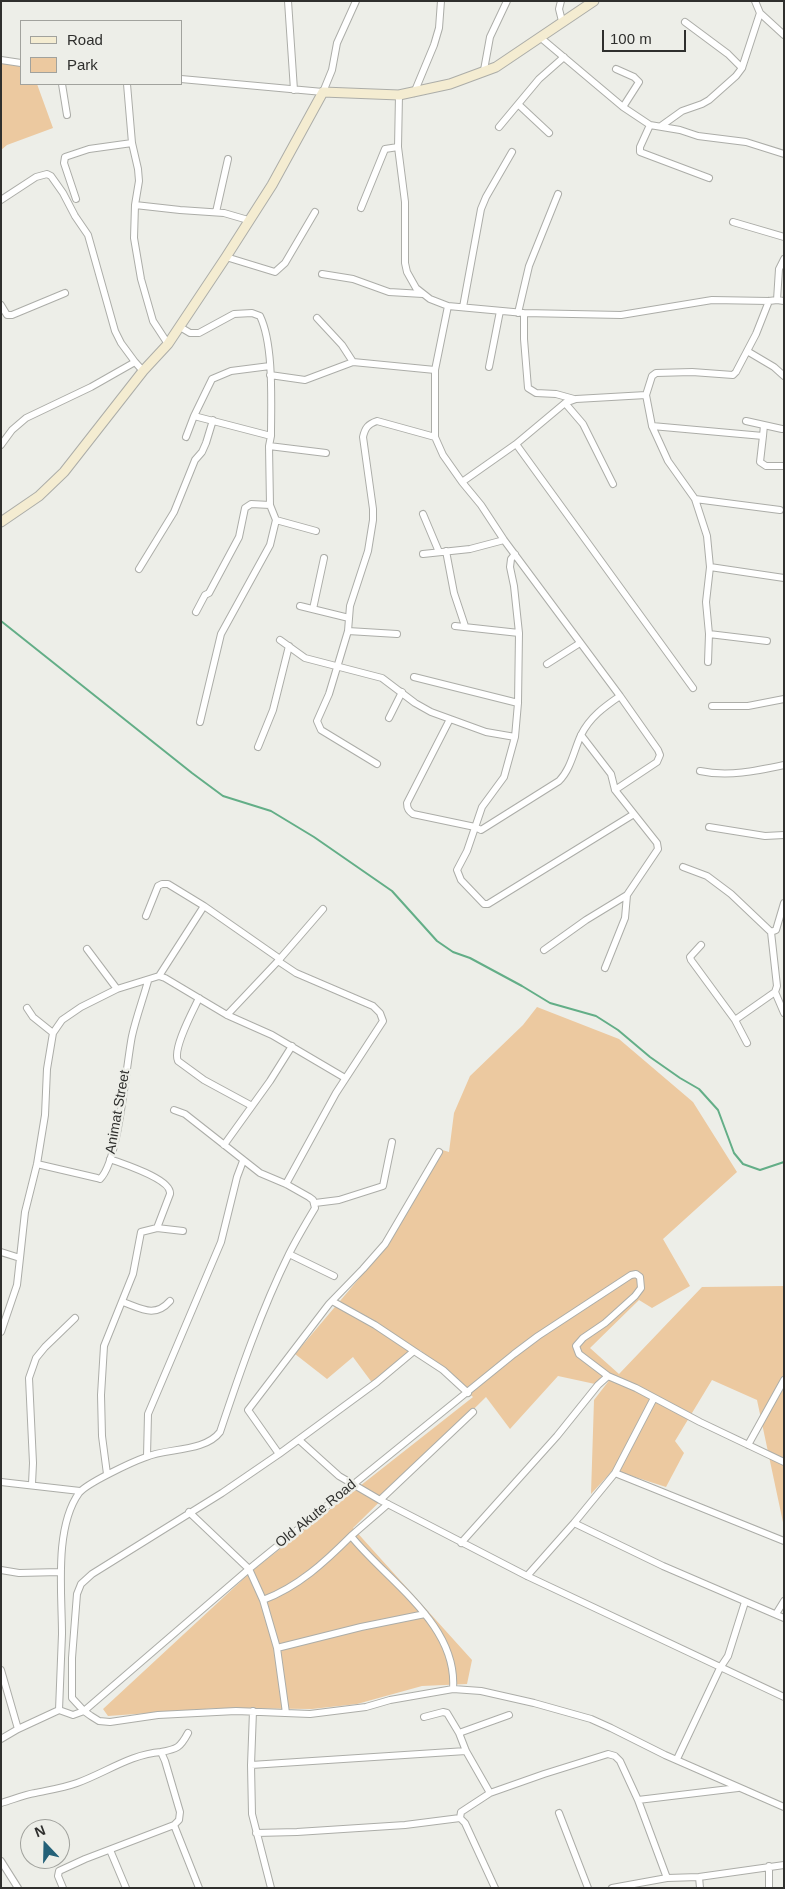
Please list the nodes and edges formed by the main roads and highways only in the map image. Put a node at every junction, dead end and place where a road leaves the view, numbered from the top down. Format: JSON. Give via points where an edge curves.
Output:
{"nodes":[{"id":1,"x":594,"y":1,"type":"edge"},
{"id":2,"x":1,"y":522,"type":"edge"}],
"edges":[{"from":1,"to":2,"type":"main road","via":[[496,67],[450,84],[399,96],[323,92],[272,185],[168,344],[64,472],[39,496]]}]}
